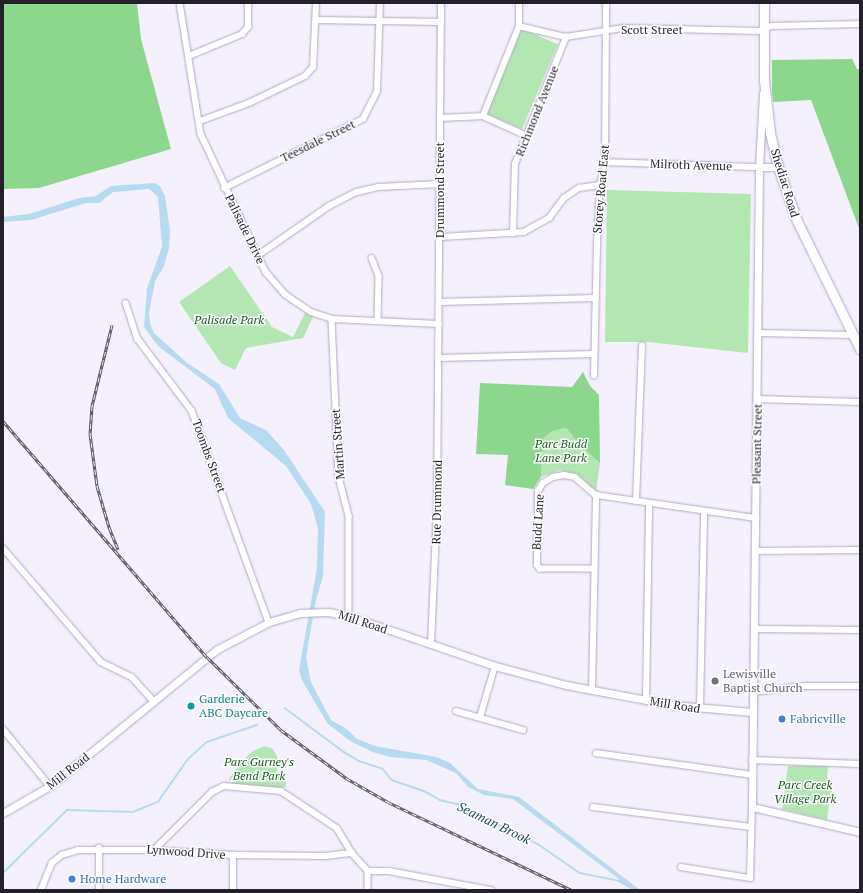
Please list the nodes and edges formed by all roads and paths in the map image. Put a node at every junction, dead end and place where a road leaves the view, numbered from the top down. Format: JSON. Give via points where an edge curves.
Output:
{"nodes":[{"id":1,"x":180,"y":3,"type":"edge"},
{"id":2,"x":248,"y":3,"type":"edge"},
{"id":3,"x":316,"y":3,"type":"edge"},
{"id":4,"x":380,"y":3,"type":"edge"},
{"id":5,"x":441,"y":3,"type":"edge"},
{"id":6,"x":519,"y":3,"type":"edge"},
{"id":7,"x":606,"y":3,"type":"edge"},
{"id":8,"x":764,"y":3,"type":"edge"},
{"id":9,"x":316,"y":20,"type":"junction"},
{"id":10,"x":380,"y":21,"type":"junction"},
{"id":11,"x":441,"y":22,"type":"junction"},
{"id":12,"x":860,"y":24,"type":"edge"},
{"id":13,"x":519,"y":26,"type":"junction"},
{"id":14,"x":764,"y":29,"type":"junction"},
{"id":15,"x":606,"y":32,"type":"junction"},
{"id":16,"x":566,"y":37,"type":"junction"},
{"id":17,"x":189,"y":56,"type":"junction"},
{"id":18,"x":764,"y":80,"type":"junction"},
{"id":19,"x":483,"y":116,"type":"junction"},
{"id":20,"x":441,"y":118,"type":"junction"},
{"id":21,"x":200,"y":121,"type":"junction"},
{"id":22,"x":525,"y":135,"type":"junction"},
{"id":23,"x":605,"y":162,"type":"junction"},
{"id":24,"x":760,"y":167,"type":"junction"},
{"id":25,"x":778,"y":167,"type":"junction"},
{"id":26,"x":440,"y":184,"type":"junction"},
{"id":27,"x":600,"y":185,"type":"junction"},
{"id":28,"x":224,"y":188,"type":"junction"},
{"id":29,"x":513,"y":234,"type":"junction"},
{"id":30,"x":441,"y":237,"type":"junction"},
{"id":31,"x":257,"y":256,"type":"junction"},
{"id":32,"x":372,"y":258,"type":"dead end"},
{"id":33,"x":596,"y":298,"type":"junction"},
{"id":34,"x":440,"y":302,"type":"junction"},
{"id":35,"x":126,"y":303,"type":"dead end"},
{"id":36,"x":332,"y":319,"type":"junction"},
{"id":37,"x":378,"y":321,"type":"junction"},
{"id":38,"x":439,"y":324,"type":"junction"},
{"id":39,"x":759,"y":333,"type":"junction"},
{"id":40,"x":853,"y":335,"type":"junction"},
{"id":41,"x":642,"y":346,"type":"dead end"},
{"id":42,"x":860,"y":348,"type":"edge"},
{"id":43,"x":594,"y":354,"type":"junction"},
{"id":44,"x":439,"y":358,"type":"junction"},
{"id":45,"x":594,"y":376,"type":"dead end"},
{"id":46,"x":757,"y":400,"type":"junction"},
{"id":47,"x":860,"y":402,"type":"edge"},
{"id":48,"x":596,"y":495,"type":"junction"},
{"id":49,"x":636,"y":502,"type":"junction"},
{"id":50,"x":649,"y":504,"type":"junction"},
{"id":51,"x":704,"y":513,"type":"junction"},
{"id":52,"x":756,"y":518,"type":"junction"},
{"id":53,"x":3,"y":548,"type":"edge"},
{"id":54,"x":860,"y":550,"type":"edge"},
{"id":55,"x":756,"y":551,"type":"junction"},
{"id":56,"x":594,"y":569,"type":"junction"},
{"id":57,"x":349,"y":616,"type":"junction"},
{"id":58,"x":269,"y":622,"type":"junction"},
{"id":59,"x":756,"y":629,"type":"junction"},
{"id":60,"x":860,"y":630,"type":"edge"},
{"id":61,"x":431,"y":645,"type":"junction"},
{"id":62,"x":495,"y":666,"type":"junction"},
{"id":63,"x":860,"y":686,"type":"edge"},
{"id":64,"x":592,"y":690,"type":"junction"},
{"id":65,"x":752,"y":692,"type":"junction"},
{"id":66,"x":153,"y":700,"type":"junction"},
{"id":67,"x":646,"y":701,"type":"junction"},
{"id":68,"x":700,"y":709,"type":"junction"},
{"id":69,"x":456,"y":711,"type":"dead end"},
{"id":70,"x":752,"y":712,"type":"junction"},
{"id":71,"x":480,"y":717,"type":"junction"},
{"id":72,"x":3,"y":729,"type":"edge"},
{"id":73,"x":523,"y":730,"type":"dead end"},
{"id":74,"x":596,"y":753,"type":"dead end"},
{"id":75,"x":752,"y":760,"type":"junction"},
{"id":76,"x":860,"y":764,"type":"edge"},
{"id":77,"x":752,"y":775,"type":"junction"},
{"id":78,"x":50,"y":786,"type":"junction"},
{"id":79,"x":593,"y":807,"type":"dead end"},
{"id":80,"x":752,"y":808,"type":"junction"},
{"id":81,"x":3,"y":813,"type":"edge"},
{"id":82,"x":751,"y":827,"type":"junction"},
{"id":83,"x":860,"y":832,"type":"edge"},
{"id":84,"x":99,"y":848,"type":"junction"},
{"id":85,"x":154,"y":850,"type":"junction"},
{"id":86,"x":352,"y":853,"type":"junction"},
{"id":87,"x":233,"y":855,"type":"junction"},
{"id":88,"x":680,"y":867,"type":"dead end"},
{"id":89,"x":368,"y":871,"type":"junction"},
{"id":90,"x":41,"y":890,"type":"edge"},
{"id":91,"x":100,"y":890,"type":"edge"},
{"id":92,"x":233,"y":890,"type":"edge"},
{"id":93,"x":368,"y":890,"type":"edge"},
{"id":94,"x":491,"y":890,"type":"edge"}],
"edges":[{"from":1,"to":17,"type":"street","name":"Palisade Drive"},
{"from":2,"to":17,"type":"street","via":[[248,27],[242,34]]},
{"from":3,"to":9,"type":"street"},
{"from":4,"to":10,"type":"street","name":"Teesdale Street"},
{"from":5,"to":11,"type":"street","name":"Drummond Street"},
{"from":6,"to":13,"type":"street"},
{"from":7,"to":15,"type":"street","name":"Storey Road East"},
{"from":8,"to":14,"type":"main road","name":"Shediac Road"},
{"from":9,"to":10,"type":"street"},
{"from":9,"to":21,"type":"street","via":[[313,67],[305,76],[248,103]]},
{"from":10,"to":11,"type":"street"},
{"from":10,"to":28,"type":"street","name":"Teesdale Street","via":[[377,92],[363,119]]},
{"from":11,"to":20,"type":"street","name":"Drummond Street"},
{"from":12,"to":14,"type":"street","name":"Scott Street"},
{"from":13,"to":16,"type":"street","name":"Scott Street"},
{"from":13,"to":19,"type":"street"},
{"from":14,"to":15,"type":"street","name":"Scott Street","via":[[759,31],[623,28]]},
{"from":14,"to":18,"type":"main road","name":"Shediac Road"},
{"from":15,"to":16,"type":"street","name":"Scott Street"},
{"from":15,"to":23,"type":"street","name":"Storey Road East"},
{"from":16,"to":22,"type":"street","name":"Richmond Avenue"},
{"from":17,"to":21,"type":"street","name":"Palisade Drive"},
{"from":18,"to":24,"type":"street","name":"Pleasant Street"},
{"from":18,"to":25,"type":"main road","name":"Shediac Road"},
{"from":19,"to":20,"type":"street"},
{"from":19,"to":22,"type":"street"},
{"from":20,"to":26,"type":"street","name":"Drummond Street"},
{"from":21,"to":28,"type":"street","name":"Palisade Drive","via":[[201,134]]},
{"from":22,"to":29,"type":"street","name":"Richmond Avenue","via":[[515,164]]},
{"from":23,"to":24,"type":"street","name":"Milroth Avenue"},
{"from":23,"to":27,"type":"street","name":"Storey Road East"},
{"from":24,"to":25,"type":"street","name":"Milroth Avenue"},
{"from":24,"to":39,"type":"street","name":"Pleasant Street"},
{"from":25,"to":40,"type":"main road","name":"Shediac Road","via":[[797,221]]},
{"from":26,"to":30,"type":"street","name":"Drummond Street"},
{"from":26,"to":31,"type":"street","via":[[378,187],[356,192],[329,206]]},
{"from":27,"to":29,"type":"street","via":[[580,188],[564,198],[549,218],[536,226]]},
{"from":27,"to":33,"type":"street","name":"Storey Road East"},
{"from":28,"to":31,"type":"street","name":"Palisade Drive"},
{"from":29,"to":30,"type":"street"},
{"from":30,"to":34,"type":"street","name":"Drummond Street"},
{"from":31,"to":36,"type":"street","name":"Palisade Drive","via":[[266,272],[286,295],[311,312]]},
{"from":32,"to":37,"type":"street","via":[[379,276]]},
{"from":33,"to":34,"type":"street"},
{"from":33,"to":43,"type":"street","name":"Storey Road East"},
{"from":34,"to":38,"type":"street","name":"Drummond Street"},
{"from":35,"to":58,"type":"street","name":"Toombs Street","via":[[138,339],[192,411]]},
{"from":36,"to":37,"type":"street","name":"Palisade Drive"},
{"from":36,"to":57,"type":"street","name":"Martin Street","via":[[339,477],[348,516]]},
{"from":37,"to":38,"type":"street","name":"Palisade Drive"},
{"from":38,"to":44,"type":"street","name":"Drummond Street"},
{"from":39,"to":40,"type":"street"},
{"from":39,"to":46,"type":"street","name":"Pleasant Street"},
{"from":40,"to":42,"type":"main road","name":"Shediac Road"},
{"from":41,"to":49,"type":"street"},
{"from":43,"to":44,"type":"street"},
{"from":43,"to":45,"type":"street","name":"Storey Road East"},
{"from":44,"to":61,"type":"street","name":"Rue Drummond","via":[[437,508]]},
{"from":46,"to":47,"type":"street"},
{"from":46,"to":52,"type":"street","name":"Pleasant Street"},
{"from":48,"to":49,"type":"street"},
{"from":48,"to":56,"type":"street"},
{"from":48,"to":56,"type":"street","name":"Budd Lane","via":[[575,476],[564,475],[553,477],[543,483],[538,491],[537,565],[540,569]]},
{"from":49,"to":50,"type":"street"},
{"from":50,"to":51,"type":"street"},
{"from":50,"to":67,"type":"street"},
{"from":51,"to":52,"type":"street"},
{"from":51,"to":68,"type":"street"},
{"from":52,"to":55,"type":"street","name":"Pleasant Street"},
{"from":53,"to":66,"type":"street","via":[[102,662],[132,677]]},
{"from":54,"to":55,"type":"street"},
{"from":55,"to":59,"type":"street","name":"Pleasant Street"},
{"from":56,"to":64,"type":"street"},
{"from":57,"to":58,"type":"street","name":"Mill Road","via":[[328,612],[300,613]]},
{"from":57,"to":61,"type":"street","name":"Mill Road"},
{"from":58,"to":66,"type":"street","name":"Mill Road","via":[[216,650]]},
{"from":59,"to":60,"type":"street"},
{"from":59,"to":65,"type":"street","name":"Pleasant Street"},
{"from":61,"to":62,"type":"street","name":"Mill Road"},
{"from":62,"to":64,"type":"street","name":"Mill Road"},
{"from":62,"to":71,"type":"street"},
{"from":63,"to":65,"type":"street","via":[[805,686]]},
{"from":64,"to":67,"type":"street","name":"Mill Road"},
{"from":65,"to":70,"type":"street","name":"Pleasant Street"},
{"from":66,"to":78,"type":"street","name":"Mill Road"},
{"from":67,"to":68,"type":"street","name":"Mill Road"},
{"from":68,"to":70,"type":"street","name":"Mill Road"},
{"from":69,"to":71,"type":"street"},
{"from":70,"to":75,"type":"street","name":"Pleasant Street"},
{"from":71,"to":73,"type":"street"},
{"from":72,"to":78,"type":"street"},
{"from":74,"to":77,"type":"street"},
{"from":75,"to":76,"type":"street"},
{"from":75,"to":77,"type":"street","name":"Pleasant Street"},
{"from":77,"to":80,"type":"street","name":"Pleasant Street"},
{"from":78,"to":81,"type":"street","name":"Mill Road"},
{"from":79,"to":82,"type":"street"},
{"from":80,"to":82,"type":"street","name":"Pleasant Street"},
{"from":80,"to":83,"type":"street"},
{"from":82,"to":88,"type":"street","name":"Pleasant Street","via":[[750,878]]},
{"from":84,"to":85,"type":"street","name":"Lynwood Drive"},
{"from":84,"to":90,"type":"street","name":"Lynwood Drive","via":[[62,855],[47,870]]},
{"from":84,"to":91,"type":"street"},
{"from":85,"to":86,"type":"street","via":[[212,792],[224,786],[285,793],[337,828]]},
{"from":85,"to":87,"type":"street","name":"Lynwood Drive"},
{"from":86,"to":87,"type":"street","name":"Lynwood Drive","via":[[326,856]]},
{"from":86,"to":89,"type":"street"},
{"from":87,"to":92,"type":"street"},
{"from":89,"to":93,"type":"street"},
{"from":89,"to":94,"type":"street","via":[[389,871]]}]}
